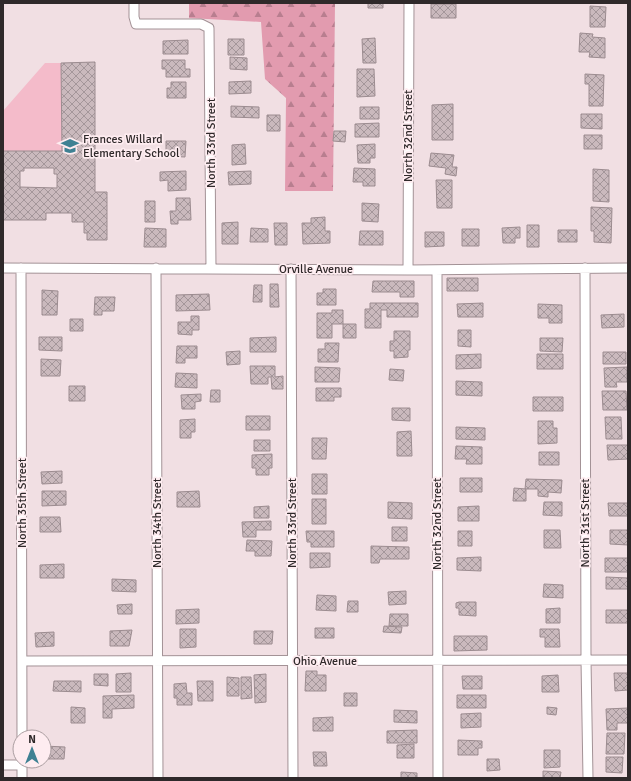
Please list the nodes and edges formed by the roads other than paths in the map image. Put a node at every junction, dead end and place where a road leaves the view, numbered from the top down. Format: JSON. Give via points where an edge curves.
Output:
{"nodes":[{"id":1,"x":134,"y":3,"type":"edge"},
{"id":2,"x":409,"y":3,"type":"edge"},
{"id":3,"x":3,"y":268,"type":"edge"},
{"id":4,"x":21,"y":268,"type":"junction"},
{"id":5,"x":156,"y":268,"type":"junction"},
{"id":6,"x":585,"y":268,"type":"junction"},
{"id":7,"x":628,"y":268,"type":"edge"},
{"id":8,"x":211,"y":269,"type":"junction"},
{"id":9,"x":291,"y":269,"type":"junction"},
{"id":10,"x":408,"y":270,"type":"junction"},
{"id":11,"x":437,"y":270,"type":"junction"},
{"id":12,"x":438,"y":660,"type":"junction"},
{"id":13,"x":586,"y":660,"type":"junction"},
{"id":14,"x":628,"y":660,"type":"edge"},
{"id":15,"x":22,"y":661,"type":"junction"},
{"id":16,"x":158,"y":661,"type":"junction"},
{"id":17,"x":293,"y":661,"type":"junction"},
{"id":18,"x":22,"y":729,"type":"edge"},
{"id":19,"x":158,"y":778,"type":"edge"},
{"id":20,"x":293,"y":778,"type":"edge"},
{"id":21,"x":438,"y":778,"type":"edge"},
{"id":22,"x":588,"y":778,"type":"edge"}],
"edges":[{"from":1,"to":8,"type":"street","name":"North 33rd Street","via":[[136,24],[201,24],[209,28]]},
{"from":2,"to":10,"type":"street","name":"North 32nd Street"},
{"from":3,"to":4,"type":"street","name":"Orville Avenue"},
{"from":4,"to":5,"type":"street","name":"Orville Avenue"},
{"from":4,"to":15,"type":"street","name":"North 35th Street"},
{"from":5,"to":8,"type":"street","name":"Orville Avenue"},
{"from":5,"to":16,"type":"street","name":"North 34th Street"},
{"from":6,"to":7,"type":"street","name":"Orville Avenue"},
{"from":6,"to":11,"type":"street","name":"Orville Avenue"},
{"from":6,"to":13,"type":"street","name":"North 31st Street"},
{"from":8,"to":9,"type":"street","name":"Orville Avenue"},
{"from":9,"to":10,"type":"street","name":"Orville Avenue"},
{"from":9,"to":17,"type":"street","name":"North 33rd Street"},
{"from":10,"to":11,"type":"street","name":"Orville Avenue"},
{"from":11,"to":12,"type":"street","name":"North 32nd Street"},
{"from":12,"to":13,"type":"street","name":"Ohio Avenue"},
{"from":12,"to":17,"type":"street","name":"Ohio Avenue"},
{"from":12,"to":21,"type":"street","name":"North 32nd Street"},
{"from":13,"to":14,"type":"street","name":"Ohio Avenue"},
{"from":13,"to":22,"type":"street","name":"North 31st Street"},
{"from":15,"to":16,"type":"street","name":"Ohio Avenue"},
{"from":15,"to":18,"type":"street","name":"North 35th Street"},
{"from":16,"to":17,"type":"street","name":"Ohio Avenue"},
{"from":16,"to":19,"type":"street","name":"North 34th Street"},
{"from":17,"to":20,"type":"street","name":"North 33rd Street"}]}
